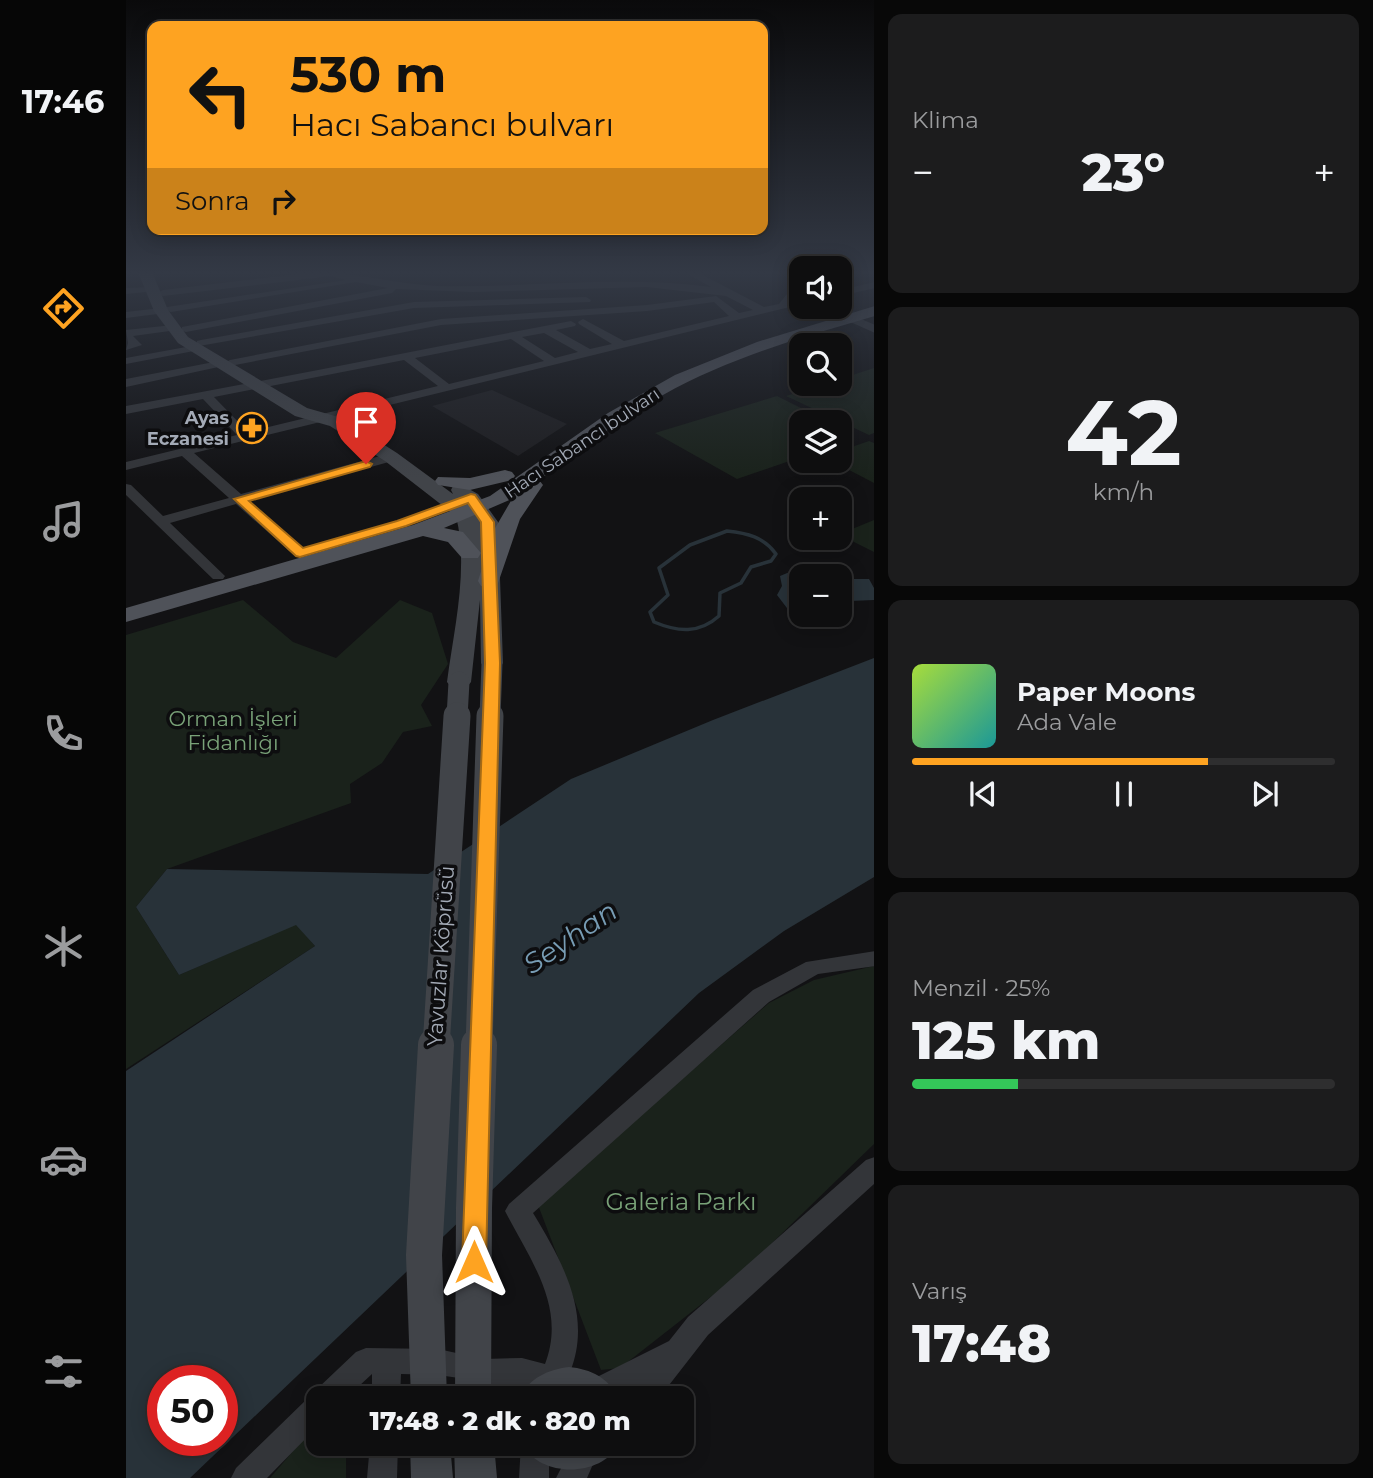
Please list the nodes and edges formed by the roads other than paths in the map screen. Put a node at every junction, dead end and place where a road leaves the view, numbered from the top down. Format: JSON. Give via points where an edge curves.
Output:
{"nodes":[{"id":1,"x":185,"y":341,"type":"edge"},
{"id":2,"x":223,"y":341,"type":"edge"},
{"id":3,"x":343,"y":341,"type":"edge"},
{"id":4,"x":477,"y":341,"type":"edge"},
{"id":5,"x":521,"y":341,"type":"edge"},
{"id":6,"x":567,"y":341,"type":"edge"},
{"id":7,"x":615,"y":341,"type":"edge"},
{"id":8,"x":638,"y":341,"type":"edge"},
{"id":9,"x":749,"y":341,"type":"edge"},
{"id":10,"x":780,"y":341,"type":"edge"},
{"id":11,"x":622,"y":345,"type":"junction"},
{"id":12,"x":198,"y":346,"type":"junction"},
{"id":13,"x":588,"y":353,"type":"junction"},
{"id":14,"x":405,"y":356,"type":"junction"},
{"id":15,"x":126,"y":360,"type":"edge"},
{"id":16,"x":554,"y":362,"type":"junction"},
{"id":17,"x":225,"y":364,"type":"junction"},
{"id":18,"x":126,"y":383,"type":"edge"},
{"id":19,"x":261,"y":385,"type":"junction"},
{"id":20,"x":449,"y":388,"type":"junction"},
{"id":21,"x":205,"y":396,"type":"junction"},
{"id":22,"x":126,"y":410,"type":"edge"},
{"id":23,"x":330,"y":417,"type":"junction"},
{"id":24,"x":246,"y":437,"type":"junction"},
{"id":25,"x":185,"y":452,"type":"junction"},
{"id":26,"x":391,"y":457,"type":"junction"},
{"id":27,"x":550,"y":465,"type":"junction"},
{"id":28,"x":126,"y":466,"type":"edge"},
{"id":29,"x":505,"y":476,"type":"junction"},
{"id":30,"x":445,"y":481,"type":"junction"},
{"id":31,"x":126,"y":488,"type":"edge"},
{"id":32,"x":240,"y":499,"type":"junction"},
{"id":33,"x":468,"y":506,"type":"junction"},
{"id":34,"x":160,"y":521,"type":"junction"},
{"id":35,"x":421,"y":530,"type":"junction"},
{"id":36,"x":300,"y":553,"type":"junction"},
{"id":37,"x":470,"y":553,"type":"junction"},
{"id":38,"x":218,"y":576,"type":"junction"},
{"id":39,"x":489,"y":581,"type":"junction"},
{"id":40,"x":126,"y":601,"type":"edge"},
{"id":41,"x":126,"y":615,"type":"edge"},
{"id":42,"x":874,"y":958,"type":"edge"},
{"id":43,"x":874,"y":1167,"type":"edge"},
{"id":44,"x":676,"y":1351,"type":"junction"},
{"id":45,"x":388,"y":1361,"type":"junction"},
{"id":46,"x":488,"y":1370,"type":"junction"},
{"id":47,"x":340,"y":1386,"type":"edge"},
{"id":48,"x":387,"y":1386,"type":"edge"},
{"id":49,"x":429,"y":1386,"type":"edge"},
{"id":50,"x":474,"y":1386,"type":"edge"},
{"id":51,"x":540,"y":1386,"type":"edge"},
{"id":52,"x":548,"y":1386,"type":"edge"},
{"id":53,"x":559,"y":1386,"type":"edge"},
{"id":54,"x":576,"y":1386,"type":"edge"},
{"id":55,"x":651,"y":1386,"type":"edge"},
{"id":56,"x":306,"y":1419,"type":"edge"},
{"id":57,"x":383,"y":1456,"type":"edge"},
{"id":58,"x":431,"y":1456,"type":"edge"},
{"id":59,"x":475,"y":1456,"type":"edge"},
{"id":60,"x":535,"y":1456,"type":"edge"},
{"id":61,"x":565,"y":1456,"type":"edge"},
{"id":62,"x":585,"y":1459,"type":"edge"},
{"id":63,"x":246,"y":1478,"type":"edge"},
{"id":64,"x":382,"y":1478,"type":"edge"},
{"id":65,"x":432,"y":1478,"type":"edge"},
{"id":66,"x":476,"y":1478,"type":"edge"},
{"id":67,"x":534,"y":1478,"type":"edge"}],
"edges":[{"from":1,"to":12,"type":"main road"},
{"from":2,"to":12,"type":"street"},
{"from":3,"to":17,"type":"street"},
{"from":4,"to":14,"type":"street"},
{"from":5,"to":16,"type":"street"},
{"from":6,"to":13,"type":"street"},
{"from":7,"to":11,"type":"street"},
{"from":8,"to":11,"type":"street"},
{"from":9,"to":29,"type":"main road","name":"Hacı Sabancı bulvarı","via":[[640,388]]},
{"from":10,"to":27,"type":"main road","name":"Hacı Sabancı bulvarı","via":[[655,392]]},
{"from":11,"to":13,"type":"street"},
{"from":12,"to":15,"type":"street"},
{"from":12,"to":17,"type":"main road"},
{"from":13,"to":16,"type":"street"},
{"from":14,"to":19,"type":"street"},
{"from":14,"to":20,"type":"street"},
{"from":16,"to":20,"type":"street"},
{"from":17,"to":18,"type":"street"},
{"from":17,"to":19,"type":"main road"},
{"from":19,"to":21,"type":"street"},
{"from":19,"to":23,"type":"main road","via":[[301,412]]},
{"from":20,"to":23,"type":"street"},
{"from":21,"to":22,"type":"street"},
{"from":21,"to":24,"type":"street"},
{"from":23,"to":24,"type":"street"},
{"from":23,"to":26,"type":"main road"},
{"from":23,"to":30,"type":"main road","via":[[345,418]]},
{"from":24,"to":25,"type":"street"},
{"from":25,"to":28,"type":"street"},
{"from":25,"to":32,"type":"street"},
{"from":26,"to":32,"type":"street"},
{"from":26,"to":33,"type":"main road"},
{"from":27,"to":33,"type":"main road","name":"Hacı Sabancı bulvarı","via":[[498,500]]},
{"from":27,"to":39,"type":"main road","via":[[511,513]]},
{"from":29,"to":30,"type":"main road","via":[[470,484]]},
{"from":29,"to":33,"type":"main road","name":"Hacı Sabancı bulvarı"},
{"from":30,"to":33,"type":"main road"},
{"from":31,"to":34,"type":"street"},
{"from":32,"to":34,"type":"street"},
{"from":32,"to":36,"type":"street"},
{"from":33,"to":35,"type":"main road","name":"Hacı Sabancı bulvarı"},
{"from":33,"to":36,"type":"main road","name":"Hacı Sabancı bulvarı"},
{"from":33,"to":37,"type":"main road","name":"Yavuzlar Köprüsü"},
{"from":33,"to":39,"type":"main road","name":"Yavuzlar Köprüsü","via":[[488,522]]},
{"from":34,"to":38,"type":"street"},
{"from":35,"to":37,"type":"main road","via":[[455,537]]},
{"from":35,"to":41,"type":"main road","name":"Hacı Sabancı bulvarı"},
{"from":36,"to":38,"type":"main road","name":"Hacı Sabancı bulvarı"},
{"from":37,"to":49,"type":"main road","name":"Yavuzlar Köprüsü","bridge":true,"via":[[425,1219]]},
{"from":38,"to":40,"type":"main road","name":"Hacı Sabancı bulvarı"},
{"from":39,"to":50,"type":"main road","name":"Yavuzlar Köprüsü","bridge":true,"via":[[492,663],[474,1208]]},
{"from":42,"to":53,"type":"street","via":[[813,967],[761,996],[518,1211],[557,1278],[565,1320]]},
{"from":43,"to":44,"type":"street"},
{"from":44,"to":54,"type":"street"},
{"from":44,"to":55,"type":"street"},
{"from":45,"to":46,"type":"street"},
{"from":45,"to":47,"type":"street","via":[[366,1361]]},
{"from":45,"to":48,"type":"street"},
{"from":46,"to":51,"type":"street"},
{"from":46,"to":52,"type":"street","via":[[522,1371]]},
{"from":56,"to":63,"type":"street"},
{"from":57,"to":64,"type":"street"},
{"from":58,"to":65,"type":"main road"},
{"from":59,"to":66,"type":"main road"},
{"from":60,"to":67,"type":"street"},
{"from":61,"to":62,"type":"main road"}]}
